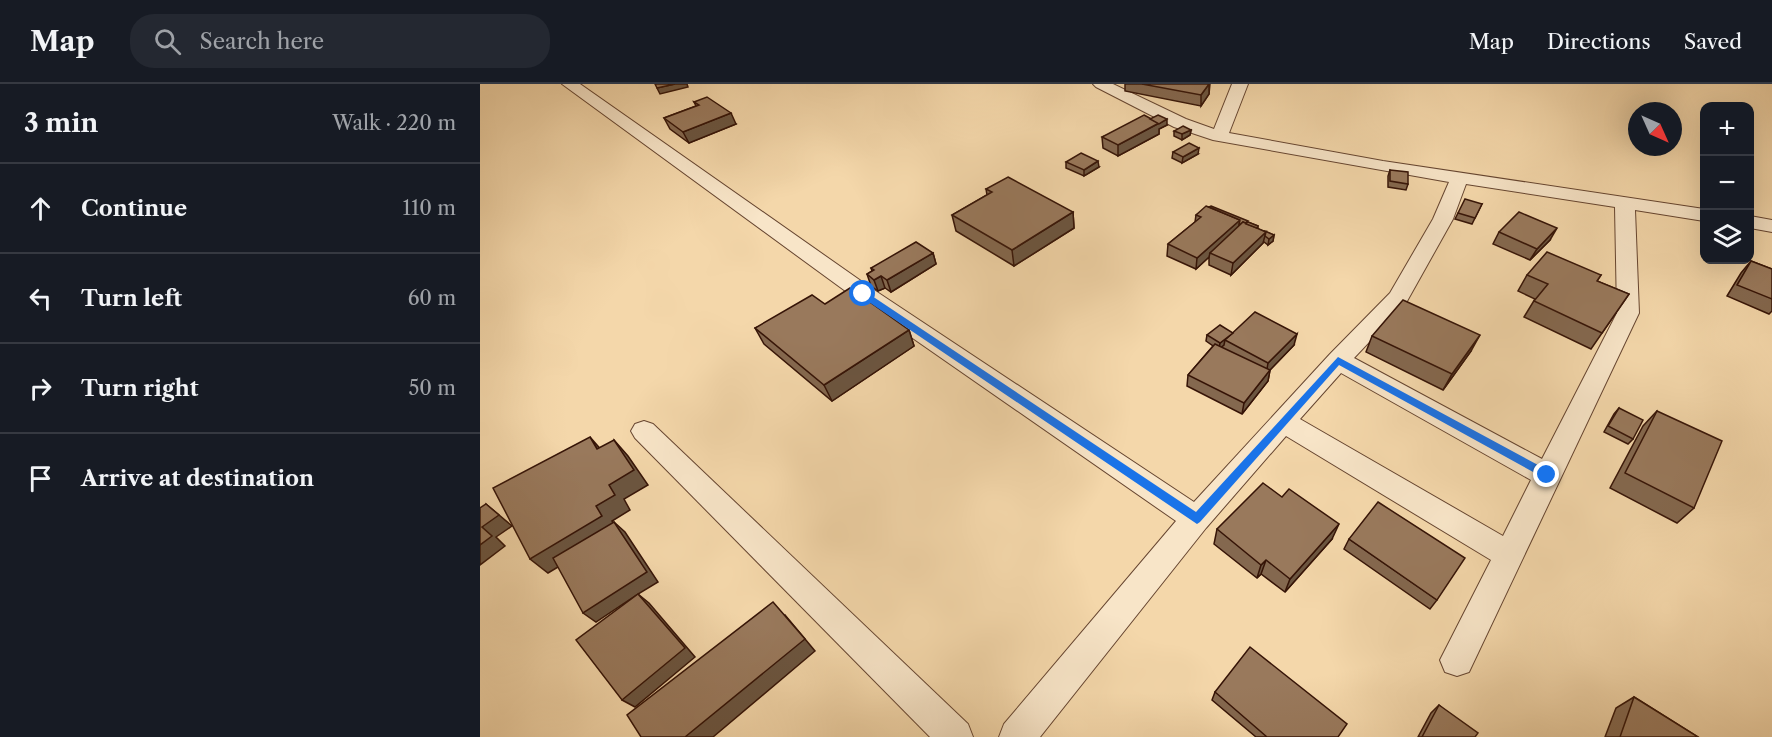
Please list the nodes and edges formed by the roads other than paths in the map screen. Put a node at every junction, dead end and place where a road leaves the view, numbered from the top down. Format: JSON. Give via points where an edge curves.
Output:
{"nodes":[{"id":1,"x":570,"y":84,"type":"edge"},
{"id":2,"x":1101,"y":84,"type":"edge"},
{"id":3,"x":1240,"y":84,"type":"edge"},
{"id":4,"x":1219,"y":136,"type":"junction"},
{"id":5,"x":1460,"y":177,"type":"junction"},
{"id":6,"x":1624,"y":202,"type":"junction"},
{"id":7,"x":1700,"y":214,"type":"edge"},
{"id":8,"x":1754,"y":223,"type":"edge"},
{"id":9,"x":1772,"y":226,"type":"edge"},
{"id":10,"x":1338,"y":360,"type":"junction"},
{"id":11,"x":1284,"y":422,"type":"junction"},
{"id":12,"x":644,"y":431,"type":"dead end"},
{"id":13,"x":1547,"y":475,"type":"junction"},
{"id":14,"x":1197,"y":519,"type":"junction"},
{"id":15,"x":1509,"y":555,"type":"junction"},
{"id":16,"x":1456,"y":660,"type":"dead end"},
{"id":17,"x":955,"y":737,"type":"edge"},
{"id":18,"x":1017,"y":737,"type":"edge"}],
"edges":[{"from":1,"to":14,"type":"street","via":[[863,294]]},
{"from":2,"to":4,"type":"street","via":[[1180,123]]},
{"from":3,"to":4,"type":"street"},
{"from":4,"to":5,"type":"street"},
{"from":5,"to":6,"type":"street"},
{"from":5,"to":10,"type":"street","via":[[1443,219],[1398,298]]},
{"from":6,"to":7,"type":"street"},
{"from":6,"to":13,"type":"street","via":[[1628,313]]},
{"from":8,"to":9,"type":"street"},
{"from":10,"to":11,"type":"street"},
{"from":10,"to":13,"type":"street"},
{"from":11,"to":14,"type":"street"},
{"from":11,"to":15,"type":"street"},
{"from":12,"to":17,"type":"street"},
{"from":13,"to":15,"type":"street"},
{"from":14,"to":18,"type":"street"},
{"from":15,"to":16,"type":"street"}]}
